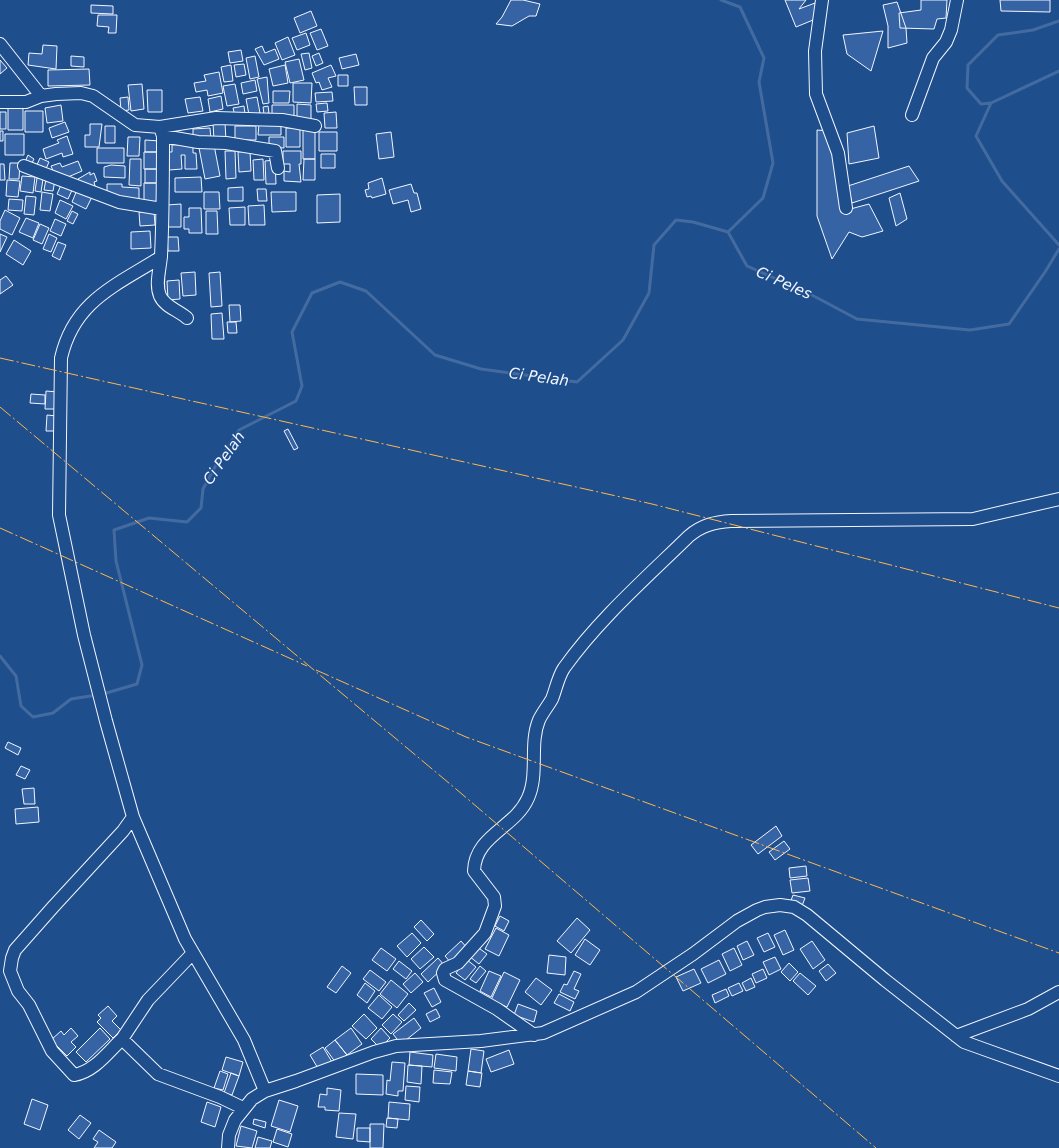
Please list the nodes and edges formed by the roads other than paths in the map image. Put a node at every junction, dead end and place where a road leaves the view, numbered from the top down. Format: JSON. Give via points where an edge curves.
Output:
{"nodes":[{"id":1,"x":822,"y":0,"type":"edge"},
{"id":2,"x":957,"y":0,"type":"edge"},
{"id":3,"x":0,"y":44,"type":"edge"},
{"id":4,"x":41,"y":96,"type":"junction"},
{"id":5,"x":0,"y":102,"type":"edge"},
{"id":6,"x":912,"y":115,"type":"dead end"},
{"id":7,"x":315,"y":126,"type":"dead end"},
{"id":8,"x":162,"y":131,"type":"junction"},
{"id":9,"x":24,"y":166,"type":"dead end"},
{"id":10,"x":278,"y":168,"type":"dead end"},
{"id":11,"x":846,"y":208,"type":"dead end"},
{"id":12,"x":162,"y":209,"type":"junction"},
{"id":13,"x":161,"y":257,"type":"junction"},
{"id":14,"x":187,"y":318,"type":"dead end"},
{"id":15,"x":1059,"y":499,"type":"edge"},
{"id":16,"x":133,"y":817,"type":"junction"},
{"id":17,"x":193,"y":953,"type":"junction"},
{"id":18,"x":1059,"y":992,"type":"edge"},
{"id":19,"x":534,"y":1034,"type":"junction"},
{"id":20,"x":956,"y":1036,"type":"junction"},
{"id":21,"x":122,"y":1039,"type":"junction"},
{"id":22,"x":1059,"y":1076,"type":"edge"},
{"id":23,"x":265,"y":1090,"type":"junction"},
{"id":24,"x":243,"y":1108,"type":"junction"},
{"id":25,"x":228,"y":1148,"type":"edge"}],
"edges":[{"from":1,"to":11,"type":"street","via":[[815,51],[816,94],[838,154]]},
{"from":2,"to":6,"type":"street","via":[[946,42],[933,58]]},
{"from":3,"to":4,"type":"street"},
{"from":4,"to":5,"type":"street","via":[[26,102]]},
{"from":4,"to":8,"type":"street","via":[[93,96],[135,126]]},
{"from":7,"to":8,"type":"street","via":[[282,120],[216,118]]},
{"from":8,"to":10,"type":"street","via":[[198,142],[226,143],[275,151]]},
{"from":8,"to":12,"type":"street"},
{"from":9,"to":12,"type":"street","via":[[119,202]]},
{"from":12,"to":13,"type":"street"},
{"from":13,"to":14,"type":"street","via":[[159,294],[164,303]]},
{"from":13,"to":16,"type":"street","via":[[89,304],[65,339],[60,358],[59,515],[84,635]]},
{"from":15,"to":19,"type":"street","via":[[973,519],[731,521],[708,524],[689,536],[599,625],[563,670],[539,721],[528,798],[518,813],[480,847],[476,855],[474,871],[496,902],[485,933],[458,963],[445,969],[443,973],[445,980],[497,1009]]},
{"from":16,"to":17,"type":"street"},
{"from":16,"to":21,"type":"street","via":[[15,950],[10,971],[18,991],[29,1005],[52,1051],[74,1075],[82,1074],[97,1064]]},
{"from":17,"to":21,"type":"street","via":[[148,1000]]},
{"from":17,"to":23,"type":"street","via":[[244,1040]]},
{"from":18,"to":20,"type":"street","via":[[1028,1009]]},
{"from":19,"to":20,"type":"street","via":[[543,1033],[636,992],[737,921],[765,907],[780,905],[794,907],[807,915]]},
{"from":19,"to":23,"type":"street","via":[[481,1041],[396,1046]]},
{"from":20,"to":22,"type":"street","via":[[964,1042]]},
{"from":21,"to":24,"type":"street","via":[[158,1074]]},
{"from":23,"to":24,"type":"street"},
{"from":24,"to":25,"type":"street","via":[[229,1135]]}]}
